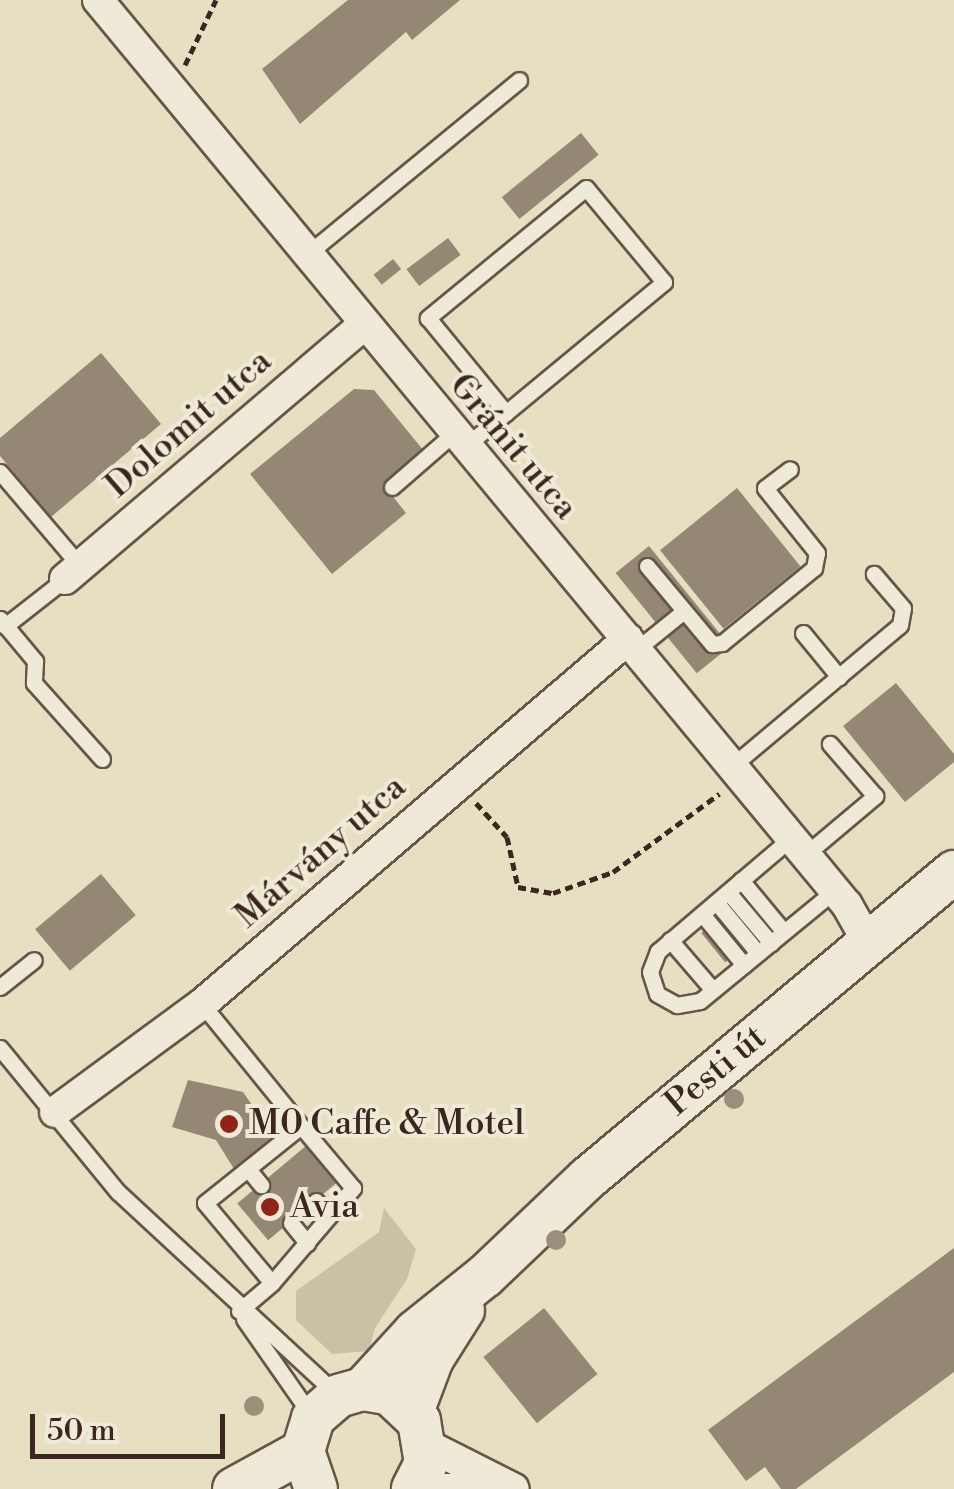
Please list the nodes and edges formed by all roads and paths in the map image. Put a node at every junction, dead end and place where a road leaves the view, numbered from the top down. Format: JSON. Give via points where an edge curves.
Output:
{"nodes":[{"id":1,"x":98,"y":0,"type":"edge"},
{"id":2,"x":216,"y":0,"type":"edge"},
{"id":3,"x":518,"y":80,"type":"dead end"},
{"id":4,"x":170,"y":88,"type":"junction"},
{"id":5,"x":305,"y":256,"type":"junction"},
{"id":6,"x":362,"y":326,"type":"junction"},
{"id":7,"x":506,"y":412,"type":"junction"},
{"id":8,"x":458,"y":441,"type":"junction"},
{"id":9,"x":790,"y":469,"type":"dead end"},
{"id":10,"x":0,"y":472,"type":"edge"},
{"id":11,"x":392,"y":486,"type":"dead end"},
{"id":12,"x":646,"y":566,"type":"dead end"},
{"id":13,"x":72,"y":573,"type":"junction"},
{"id":14,"x":874,"y":574,"type":"dead end"},
{"id":15,"x":684,"y":610,"type":"junction"},
{"id":16,"x":3,"y":622,"type":"edge"},
{"id":17,"x":804,"y":633,"type":"dead end"},
{"id":18,"x":632,"y":644,"type":"junction"},
{"id":19,"x":839,"y":677,"type":"junction"},
{"id":20,"x":830,"y":744,"type":"dead end"},
{"id":21,"x":102,"y":759,"type":"dead end"},
{"id":22,"x":737,"y":772,"type":"junction"},
{"id":23,"x":459,"y":783,"type":"junction"},
{"id":24,"x":798,"y":847,"type":"junction"},
{"id":25,"x":954,"y":872,"type":"edge"},
{"id":26,"x":835,"y":890,"type":"junction"},
{"id":27,"x":728,"y":891,"type":"junction"},
{"id":28,"x":702,"y":914,"type":"junction"},
{"id":29,"x":670,"y":940,"type":"junction"},
{"id":30,"x":771,"y":943,"type":"junction"},
{"id":31,"x":869,"y":944,"type":"junction"},
{"id":32,"x":34,"y":960,"type":"dead end"},
{"id":33,"x":744,"y":965,"type":"junction"},
{"id":34,"x":0,"y":987,"type":"edge"},
{"id":35,"x":713,"y":990,"type":"junction"},
{"id":36,"x":202,"y":1004,"type":"junction"},
{"id":37,"x":0,"y":1048,"type":"edge"},
{"id":38,"x":55,"y":1112,"type":"junction"},
{"id":39,"x":301,"y":1126,"type":"junction"},
{"id":40,"x":276,"y":1146,"type":"junction"},
{"id":41,"x":287,"y":1162,"type":"dead end"},
{"id":42,"x":248,"y":1168,"type":"junction"},
{"id":43,"x":261,"y":1184,"type":"dead end"},
{"id":44,"x":316,"y":1201,"type":"dead end"},
{"id":45,"x":328,"y":1217,"type":"junction"},
{"id":46,"x":291,"y":1222,"type":"dead end"},
{"id":47,"x":307,"y":1243,"type":"junction"},
{"id":48,"x":485,"y":1276,"type":"junction"},
{"id":49,"x":272,"y":1284,"type":"junction"},
{"id":50,"x":240,"y":1311,"type":"junction"},
{"id":51,"x":420,"y":1428,"type":"junction"},
{"id":52,"x":323,"y":1446,"type":"edge"},
{"id":53,"x":234,"y":1489,"type":"edge"},
{"id":54,"x":413,"y":1489,"type":"edge"},
{"id":55,"x":444,"y":1489,"type":"edge"},
{"id":56,"x":480,"y":1489,"type":"edge"},
{"id":57,"x":514,"y":1489,"type":"edge"}],
"edges":[{"from":1,"to":4,"type":"street","name":"Gránit utca"},
{"from":2,"to":4,"type":"path","via":[[208,29]]},
{"from":3,"to":5,"type":"lane"},
{"from":4,"to":5,"type":"street","name":"Gránit utca"},
{"from":5,"to":6,"type":"street","name":"Gránit utca"},
{"from":6,"to":8,"type":"street","name":"Gránit utca"},
{"from":6,"to":13,"type":"street","name":"Dolomit utca"},
{"from":7,"to":7,"type":"lane","via":[[664,282],[586,188],[428,318]]},
{"from":7,"to":8,"type":"lane"},
{"from":8,"to":11,"type":"lane"},
{"from":8,"to":18,"type":"street","name":"Gránit utca"},
{"from":9,"to":15,"type":"lane","via":[[765,488],[817,553],[814,568],[722,643],[712,644]]},
{"from":10,"to":13,"type":"lane"},
{"from":12,"to":15,"type":"lane"},
{"from":13,"to":16,"type":"lane"},
{"from":14,"to":19,"type":"lane","via":[[903,608],[900,624]]},
{"from":15,"to":18,"type":"lane"},
{"from":16,"to":21,"type":"lane","via":[[35,661],[34,684]]},
{"from":17,"to":19,"type":"lane"},
{"from":18,"to":22,"type":"street","name":"Gránit utca"},
{"from":18,"to":23,"type":"street","name":"Márvány utca"},
{"from":19,"to":22,"type":"lane"},
{"from":20,"to":24,"type":"lane","via":[[875,796]]},
{"from":22,"to":23,"type":"path","via":[[613,872],[553,893],[518,888],[507,837]]},
{"from":22,"to":24,"type":"street","name":"Gránit utca"},
{"from":23,"to":36,"type":"street","name":"Márvány utca"},
{"from":24,"to":26,"type":"street","name":"Gránit utca"},
{"from":24,"to":27,"type":"lane"},
{"from":25,"to":31,"type":"main road","name":"Pesti út"},
{"from":26,"to":30,"type":"lane"},
{"from":26,"to":31,"type":"street","name":"Gránit utca"},
{"from":27,"to":28,"type":"lane"},
{"from":27,"to":30,"type":"lane"},
{"from":27,"to":30,"type":"lane"},
{"from":28,"to":29,"type":"lane"},
{"from":28,"to":33,"type":"lane"},
{"from":29,"to":35,"type":"lane"},
{"from":29,"to":35,"type":"lane","via":[[652,961],[658,994],[689,1005]]},
{"from":30,"to":33,"type":"lane"},
{"from":31,"to":48,"type":"main road","name":"Pesti út","via":[[588,1178]]},
{"from":32,"to":34,"type":"lane"},
{"from":33,"to":35,"type":"lane"},
{"from":36,"to":38,"type":"street","name":"Márvány utca"},
{"from":36,"to":39,"type":"lane"},
{"from":37,"to":38,"type":"lane"},
{"from":38,"to":50,"type":"lane","via":[[118,1192]]},
{"from":39,"to":40,"type":"lane"},
{"from":39,"to":45,"type":"lane","via":[[353,1188]]},
{"from":40,"to":41,"type":"lane"},
{"from":40,"to":42,"type":"lane"},
{"from":42,"to":43,"type":"lane"},
{"from":42,"to":49,"type":"lane","via":[[205,1203]]},
{"from":44,"to":45,"type":"lane"},
{"from":45,"to":47,"type":"lane"},
{"from":46,"to":47,"type":"lane"},
{"from":47,"to":49,"type":"lane"},
{"from":48,"to":51,"type":"main road","name":"Pesti út","via":[[432,1358]]},
{"from":48,"to":52,"type":"main road","name":"Pesti út","via":[[416,1332]]},
{"from":49,"to":50,"type":"lane"},
{"from":50,"to":52,"type":"lane"},
{"from":50,"to":52,"type":"lane"},
{"from":51,"to":52,"type":"main road","via":[[390,1394]]},
{"from":51,"to":54,"type":"main road","name":"Pesti út"},
{"from":51,"to":57,"type":"street"},
{"from":52,"to":53,"type":"main road","name":"Pesti út"},
{"from":55,"to":56,"type":"street"}]}
